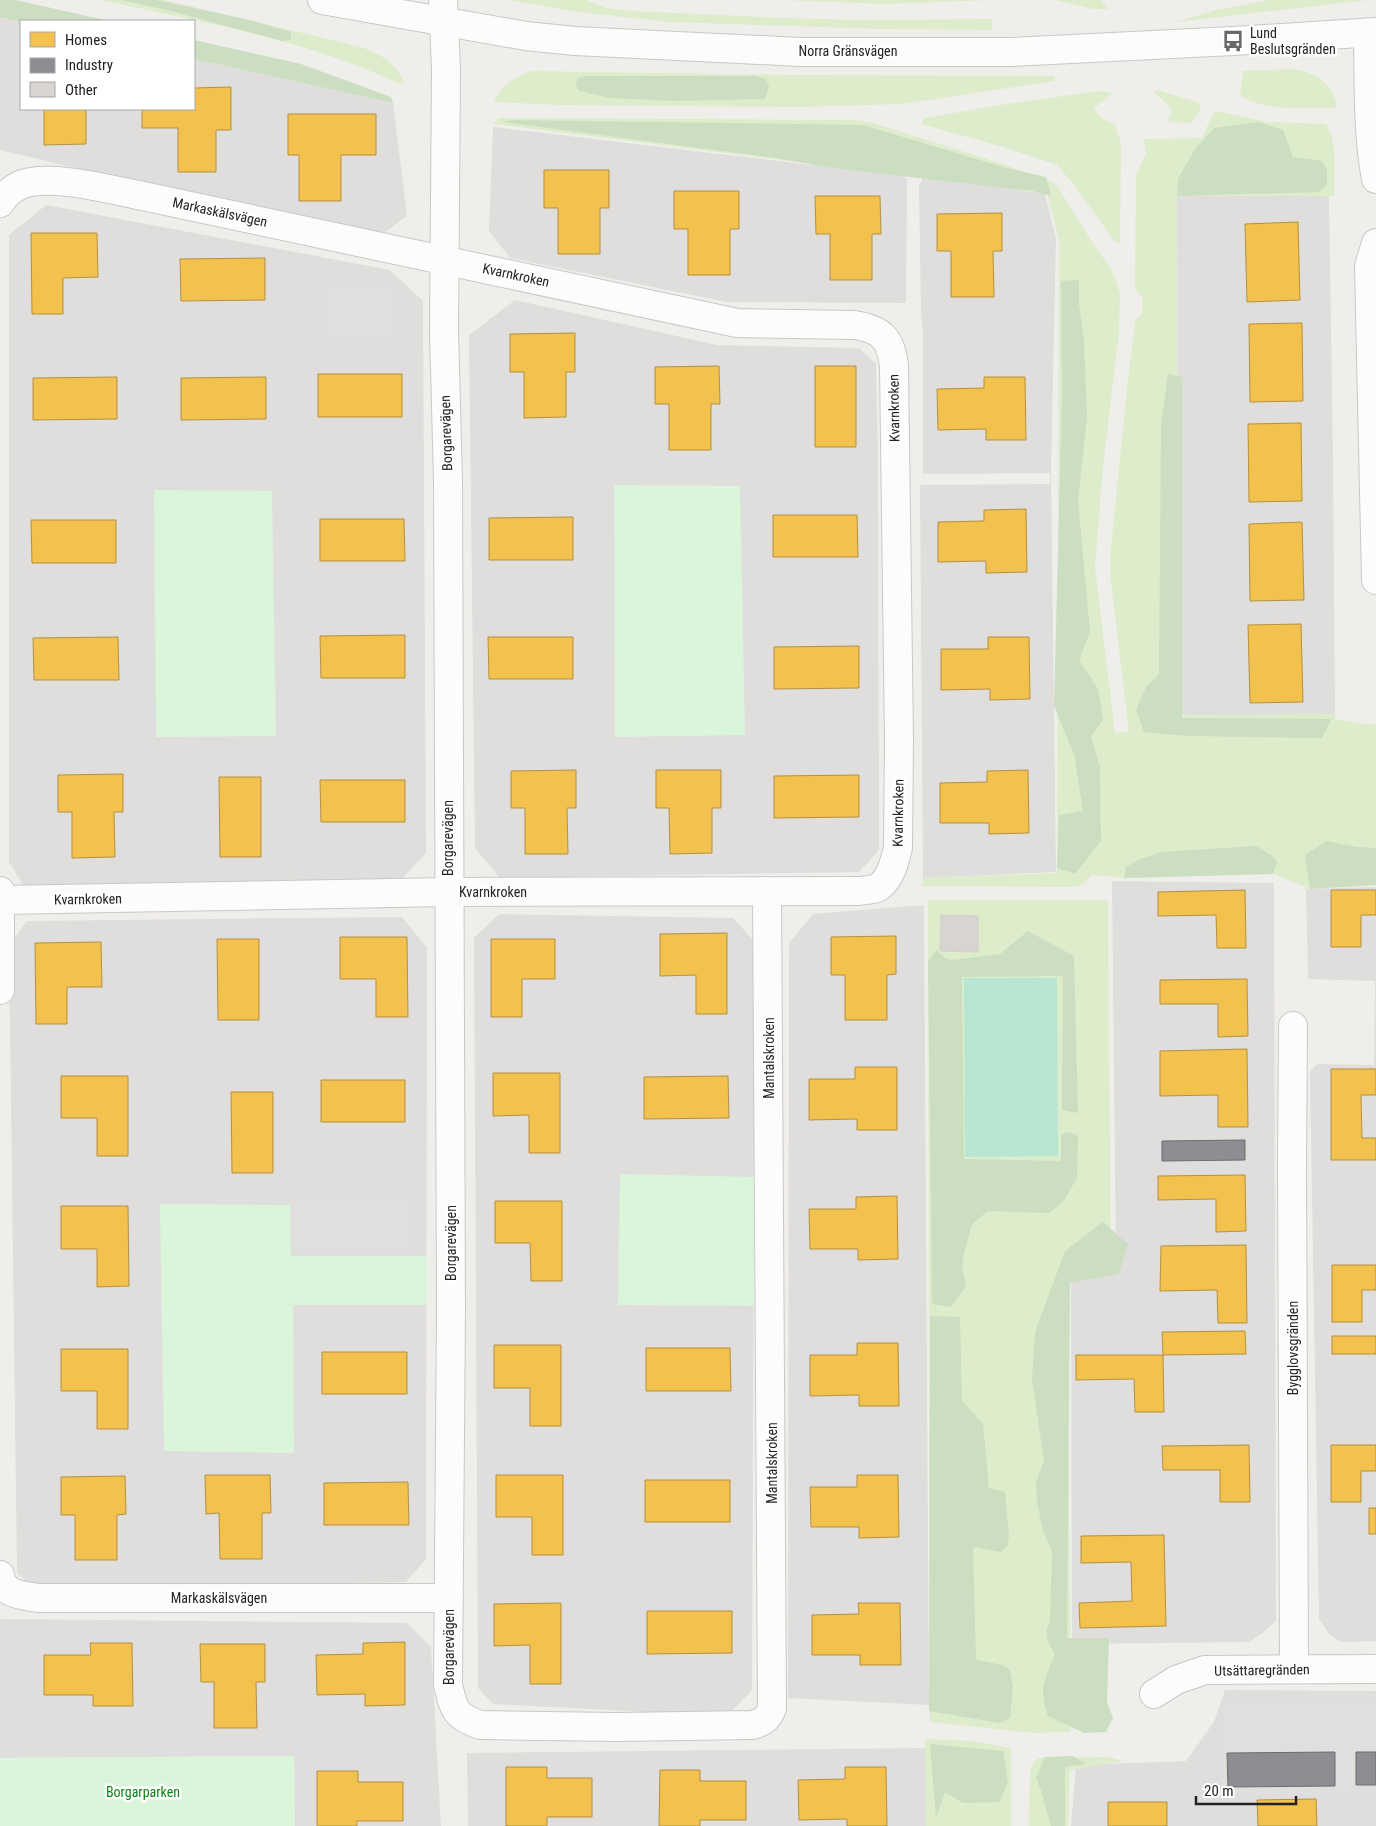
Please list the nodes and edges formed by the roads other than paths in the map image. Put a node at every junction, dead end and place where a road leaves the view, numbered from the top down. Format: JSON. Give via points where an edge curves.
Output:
{"nodes":[{"id":1,"x":322,"y":0,"type":"edge"},
{"id":2,"x":443,"y":10,"type":"edge"},
{"id":3,"x":1372,"y":32,"type":"edge"},
{"id":4,"x":1376,"y":179,"type":"edge"},
{"id":5,"x":0,"y":203,"type":"edge"},
{"id":6,"x":1376,"y":243,"type":"edge"},
{"id":7,"x":445,"y":260,"type":"junction"},
{"id":8,"x":1376,"y":580,"type":"edge"},
{"id":9,"x":0,"y":891,"type":"edge"},
{"id":10,"x":767,"y":891,"type":"junction"},
{"id":11,"x":448,"y":892,"type":"junction"},
{"id":12,"x":0,"y":900,"type":"edge"},
{"id":13,"x":0,"y":990,"type":"edge"},
{"id":14,"x":1293,"y":1026,"type":"dead end"},
{"id":15,"x":0,"y":1575,"type":"edge"},
{"id":16,"x":449,"y":1598,"type":"junction"},
{"id":17,"x":1294,"y":1669,"type":"junction"},
{"id":18,"x":1376,"y":1669,"type":"edge"},
{"id":19,"x":1154,"y":1694,"type":"dead end"},
{"id":20,"x":457,"y":1713,"type":"joint"}],
"edges":[{"from":1,"to":2,"type":"street","name":"Norra Gränsvägen"},
{"from":2,"to":3,"type":"street","name":"Norra Gränsvägen","via":[[526,36],[801,52],[1010,52]]},
{"from":2,"to":7,"type":"street","name":"Borgarevägen","via":[[446,69]]},
{"from":3,"to":4,"type":"street","via":[[1370,116]]},
{"from":5,"to":7,"type":"street","name":"Markaskälsvägen","via":[[20,185],[61,182],[143,196]]},
{"from":6,"to":8,"type":"street","via":[[1369,266]]},
{"from":7,"to":10,"type":"street","name":"Kvarnkroken","via":[[737,323],[854,325],[871,328],[885,337],[892,352],[899,740],[895,863],[878,888]]},
{"from":7,"to":11,"type":"street","name":"Borgarevägen"},
{"from":9,"to":12,"type":"street"},
{"from":10,"to":11,"type":"street","name":"Kvarnkroken"},
{"from":10,"to":20,"type":"street","name":"Mantalskroken","via":[[772,1708],[769,1717],[752,1725],[617,1727],[480,1725]]},
{"from":11,"to":12,"type":"street","name":"Kvarnkroken"},
{"from":11,"to":16,"type":"street","name":"Borgarevägen","via":[[452,1301]]},
{"from":12,"to":13,"type":"street"},
{"from":14,"to":17,"type":"street","name":"Bygglovsgränden"},
{"from":15,"to":16,"type":"street","name":"Markaskälsvägen","via":[[6,1590],[38,1598]]},
{"from":16,"to":20,"type":"street","name":"Borgarevägen","via":[[448,1685]]},
{"from":17,"to":18,"type":"street","name":"Utsättaregränden"},
{"from":17,"to":19,"type":"street","name":"Utsättaregränden","via":[[1205,1670],[1176,1680]]}]}
